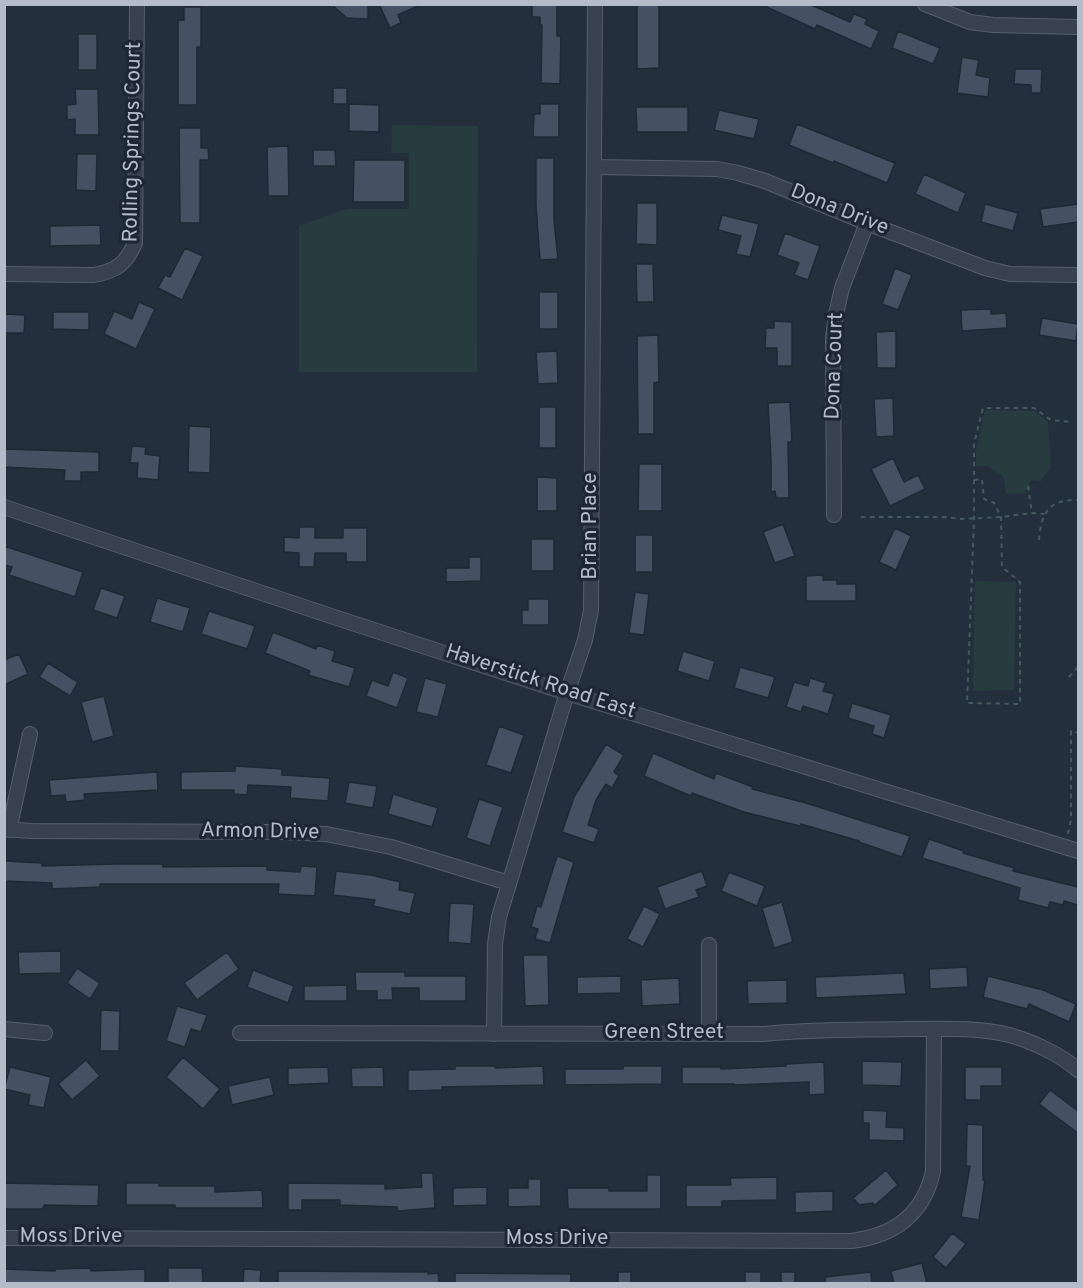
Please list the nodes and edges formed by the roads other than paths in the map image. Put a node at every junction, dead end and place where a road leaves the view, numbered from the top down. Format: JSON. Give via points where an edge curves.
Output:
{"nodes":[{"id":1,"x":137,"y":4,"type":"edge"},
{"id":2,"x":595,"y":4,"type":"edge"},
{"id":3,"x":925,"y":4,"type":"edge"},
{"id":4,"x":1078,"y":27,"type":"edge"},
{"id":5,"x":594,"y":167,"type":"junction"},
{"id":6,"x":867,"y":223,"type":"junction"},
{"id":7,"x":4,"y":274,"type":"edge"},
{"id":8,"x":1078,"y":275,"type":"edge"},
{"id":9,"x":4,"y":507,"type":"edge"},
{"id":10,"x":834,"y":515,"type":"dead end"},
{"id":11,"x":567,"y":693,"type":"junction"},
{"id":12,"x":30,"y":734,"type":"dead end"},
{"id":13,"x":7,"y":829,"type":"edge"},
{"id":14,"x":1078,"y":851,"type":"edge"},
{"id":15,"x":509,"y":883,"type":"junction"},
{"id":16,"x":709,"y":945,"type":"dead end"},
{"id":17,"x":4,"y":1029,"type":"edge"},
{"id":18,"x":934,"y":1029,"type":"junction"},
{"id":19,"x":45,"y":1033,"type":"dead end"},
{"id":20,"x":240,"y":1033,"type":"dead end"},
{"id":21,"x":494,"y":1034,"type":"junction"},
{"id":22,"x":709,"y":1034,"type":"junction"},
{"id":23,"x":1078,"y":1070,"type":"edge"},
{"id":24,"x":4,"y":1238,"type":"edge"}],
"edges":[{"from":1,"to":7,"type":"street","name":"Rolling Springs Court","via":[[135,243],[130,255],[108,272]]},
{"from":2,"to":5,"type":"street","name":"Brian Place"},
{"from":3,"to":4,"type":"street","via":[[993,25]]},
{"from":5,"to":6,"type":"street","name":"Dona Drive","via":[[717,169],[738,173]]},
{"from":5,"to":11,"type":"street","name":"Brian Place","via":[[591,610]]},
{"from":6,"to":8,"type":"street","name":"Dona Drive","via":[[985,268],[1010,274]]},
{"from":6,"to":10,"type":"street","name":"Dona Court","via":[[842,288],[833,339]]},
{"from":9,"to":11,"type":"street","name":"Haverstick Road East"},
{"from":11,"to":14,"type":"street","name":"Haverstick Road East"},
{"from":11,"to":15,"type":"street","name":"Brian Place"},
{"from":12,"to":13,"type":"street"},
{"from":13,"to":15,"type":"street","name":"Armon Drive","via":[[326,834],[390,847]]},
{"from":15,"to":21,"type":"street","name":"Brian Place","via":[[495,944]]},
{"from":16,"to":22,"type":"street"},
{"from":17,"to":19,"type":"street"},
{"from":18,"to":22,"type":"street","name":"Green Street"},
{"from":18,"to":23,"type":"street","name":"Green Street","via":[[980,1030],[1010,1036],[1052,1052]]},
{"from":18,"to":24,"type":"street","name":"Moss Drive","via":[[930,1184],[924,1198],[902,1223],[863,1240]]},
{"from":20,"to":21,"type":"street","name":"Green Street"},
{"from":21,"to":22,"type":"street","name":"Green Street"}]}
